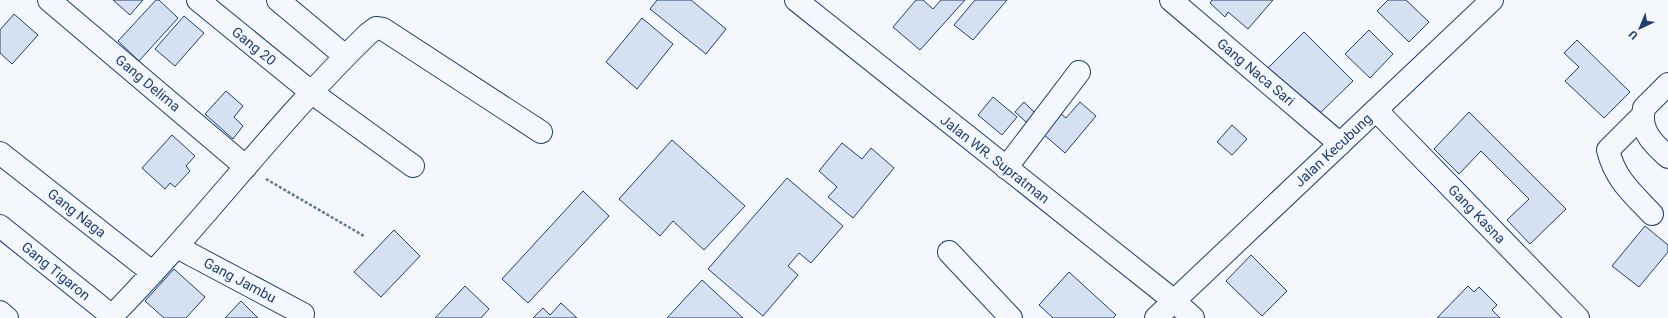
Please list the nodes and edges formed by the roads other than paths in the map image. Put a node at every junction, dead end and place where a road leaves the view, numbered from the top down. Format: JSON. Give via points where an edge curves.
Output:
{"nodes":[{"id":1,"x":49,"y":0,"type":"edge"},
{"id":2,"x":198,"y":0,"type":"edge"},
{"id":3,"x":278,"y":0,"type":"edge"},
{"id":4,"x":796,"y":0,"type":"edge"},
{"id":5,"x":1171,"y":0,"type":"edge"},
{"id":6,"x":1492,"y":0,"type":"edge"},
{"id":7,"x":345,"y":56,"type":"junction"},
{"id":8,"x":1079,"y":72,"type":"dead end"},
{"id":9,"x":1668,"y":84,"type":"edge"},
{"id":10,"x":311,"y":92,"type":"junction"},
{"id":11,"x":1376,"y":110,"type":"junction"},
{"id":12,"x":1642,"y":115,"type":"junction"},
{"id":13,"x":542,"y":132,"type":"dead end"},
{"id":14,"x":1340,"y":144,"type":"junction"},
{"id":15,"x":0,"y":153,"type":"edge"},
{"id":16,"x":1668,"y":157,"type":"edge"},
{"id":17,"x":414,"y":166,"type":"dead end"},
{"id":18,"x":246,"y":167,"type":"junction"},
{"id":19,"x":1006,"y":168,"type":"junction"},
{"id":20,"x":1652,"y":214,"type":"dead end"},
{"id":21,"x":0,"y":226,"type":"edge"},
{"id":22,"x":177,"y":247,"type":"junction"},
{"id":23,"x":949,"y":252,"type":"dead end"},
{"id":24,"x":153,"y":273,"type":"junction"},
{"id":25,"x":1173,"y":300,"type":"junction"},
{"id":26,"x":0,"y":312,"type":"edge"},
{"id":27,"x":303,"y":314,"type":"dead end"},
{"id":28,"x":111,"y":317,"type":"edge"},
{"id":29,"x":7,"y":318,"type":"edge"},
{"id":30,"x":1011,"y":318,"type":"edge"},
{"id":31,"x":1156,"y":318,"type":"edge"},
{"id":32,"x":1193,"y":318,"type":"edge"},
{"id":33,"x":1578,"y":318,"type":"edge"}],
"edges":[{"from":1,"to":18,"type":"street","name":"Gang Delima"},
{"from":2,"to":10,"type":"street","name":"Gang 20"},
{"from":3,"to":7,"type":"street"},
{"from":4,"to":19,"type":"street","name":"Jalan WR. Supratman"},
{"from":5,"to":14,"type":"street","name":"Gang Naca Sari"},
{"from":6,"to":11,"type":"street","name":"Jalan Kecubung"},
{"from":7,"to":10,"type":"street"},
{"from":7,"to":13,"type":"street","via":[[371,31],[376,28],[383,29]]},
{"from":8,"to":19,"type":"street"},
{"from":9,"to":12,"type":"street","via":[[1644,108]]},
{"from":10,"to":17,"type":"street","name":"Gang 20"},
{"from":10,"to":18,"type":"street"},
{"from":11,"to":14,"type":"street","name":"Jalan Kecubung"},
{"from":11,"to":33,"type":"street","name":"Gang Kasna"},
{"from":12,"to":16,"type":"street","via":[[1646,134]]},
{"from":12,"to":20,"type":"street","via":[[1608,150],[1611,164],[1619,179]]},
{"from":14,"to":25,"type":"street","name":"Jalan Kecubung"},
{"from":15,"to":24,"type":"street","name":"Gang Naga"},
{"from":18,"to":22,"type":"street"},
{"from":19,"to":25,"type":"street","name":"Jalan WR. Supratman"},
{"from":21,"to":28,"type":"street","name":"Gang Tigaron"},
{"from":22,"to":24,"type":"street"},
{"from":22,"to":27,"type":"street","name":"Gang Jambu"},
{"from":23,"to":30,"type":"street"},
{"from":24,"to":28,"type":"street"},
{"from":25,"to":31,"type":"street","name":"Jalan Kecubung"},
{"from":25,"to":32,"type":"street","name":"Jalan WR. Supratman"},
{"from":26,"to":29,"type":"street"}]}
